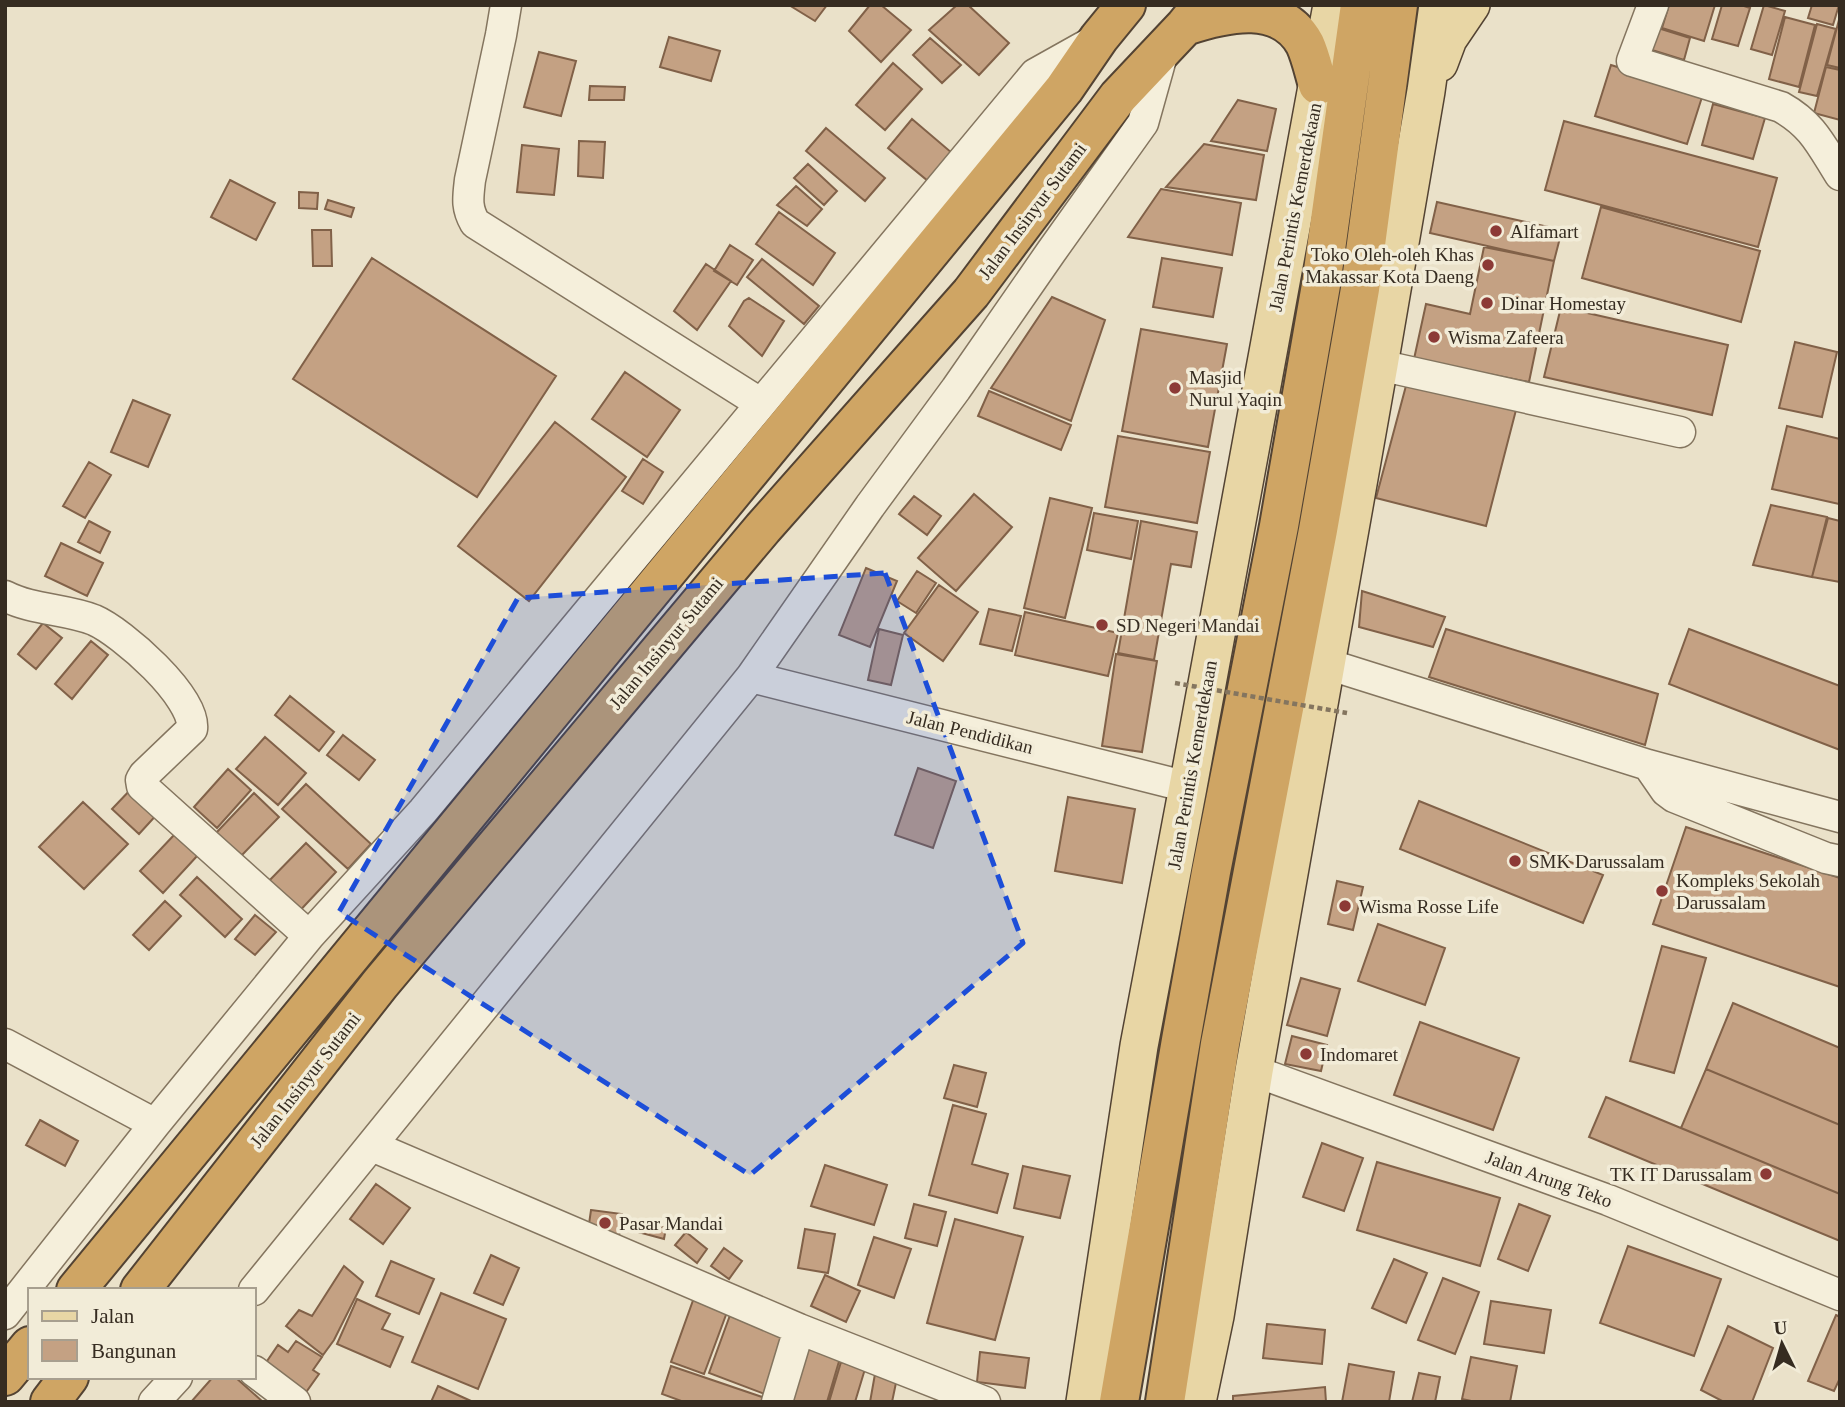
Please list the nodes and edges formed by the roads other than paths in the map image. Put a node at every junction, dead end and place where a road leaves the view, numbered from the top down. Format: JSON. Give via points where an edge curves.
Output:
{"nodes":[{"id":1,"x":506,"y":5,"type":"edge"},
{"id":2,"x":1126,"y":5,"type":"edge"},
{"id":3,"x":1332,"y":5,"type":"edge"},
{"id":4,"x":1360,"y":5,"type":"edge"},
{"id":5,"x":1398,"y":5,"type":"edge"},
{"id":6,"x":1438,"y":5,"type":"edge"},
{"id":7,"x":1471,"y":5,"type":"edge"},
{"id":8,"x":1653,"y":5,"type":"edge"},
{"id":9,"x":1184,"y":26,"type":"edge"},
{"id":10,"x":1099,"y":38,"type":"junction"},
{"id":11,"x":1318,"y":85,"type":"junction"},
{"id":12,"x":1423,"y":104,"type":"junction"},
{"id":13,"x":1840,"y":175,"type":"edge"},
{"id":14,"x":1379,"y":365,"type":"junction"},
{"id":15,"x":761,"y":403,"type":"junction"},
{"id":16,"x":1680,"y":432,"type":"dead end"},
{"id":17,"x":5,"y":596,"type":"edge"},
{"id":18,"x":1327,"y":664,"type":"junction"},
{"id":19,"x":751,"y":677,"type":"junction"},
{"id":20,"x":1648,"y":765,"type":"junction"},
{"id":21,"x":1188,"y":787,"type":"junction"},
{"id":22,"x":1840,"y":817,"type":"edge"},
{"id":23,"x":1840,"y":862,"type":"edge"},
{"id":24,"x":309,"y":936,"type":"junction"},
{"id":25,"x":5,"y":1044,"type":"edge"},
{"id":26,"x":1254,"y":1071,"type":"junction"},
{"id":27,"x":155,"y":1124,"type":"junction"},
{"id":28,"x":372,"y":1146,"type":"junction"},
{"id":29,"x":78,"y":1288,"type":"edge"},
{"id":30,"x":142,"y":1288,"type":"edge"},
{"id":31,"x":256,"y":1288,"type":"edge"},
{"id":32,"x":1840,"y":1295,"type":"edge"},
{"id":33,"x":11,"y":1300,"type":"edge"},
{"id":34,"x":799,"y":1329,"type":"junction"},
{"id":35,"x":28,"y":1348,"type":"edge"},
{"id":36,"x":256,"y":1373,"type":"edge"},
{"id":37,"x":5,"y":1376,"type":"edge"},
{"id":38,"x":67,"y":1379,"type":"edge"},
{"id":39,"x":175,"y":1379,"type":"edge"},
{"id":40,"x":50,"y":1402,"type":"edge"},
{"id":41,"x":154,"y":1402,"type":"edge"},
{"id":42,"x":295,"y":1402,"type":"edge"},
{"id":43,"x":777,"y":1402,"type":"edge"},
{"id":44,"x":985,"y":1402,"type":"edge"},
{"id":45,"x":1086,"y":1402,"type":"edge"},
{"id":46,"x":1119,"y":1402,"type":"edge"},
{"id":47,"x":1165,"y":1402,"type":"edge"},
{"id":48,"x":1197,"y":1402,"type":"edge"}],
"edges":[{"from":1,"to":15,"type":"street","via":[[470,180],[468,211],[475,223]]},
{"from":2,"to":10,"type":"highway","name":"Jalan Insinyur Sutami"},
{"from":3,"to":11,"type":"main road","name":"Jalan Perintis Kemerdekaan"},
{"from":4,"to":46,"type":"highway","name":"Jalan Perintis Kemerdekaan","via":[[1319,298],[1211,872]]},
{"from":5,"to":47,"type":"highway","via":[[1360,289],[1220,1044]]},
{"from":6,"to":12,"type":"main road"},
{"from":7,"to":12,"type":"main road","via":[[1448,39]]},
{"from":8,"to":13,"type":"street","via":[[1632,61],[1798,116]]},
{"from":9,"to":11,"type":"highway","via":[[1225,12],[1269,11],[1298,32]]},
{"from":9,"to":19,"type":"street","via":[[1143,123]]},
{"from":9,"to":30,"type":"highway","name":"Jalan Insinyur Sutami","via":[[1118,97],[971,293],[764,528],[380,984]]},
{"from":10,"to":15,"type":"street","via":[[1035,74]]},
{"from":10,"to":29,"type":"highway","name":"Jalan Insinyur Sutami","via":[[1064,89]]},
{"from":11,"to":21,"type":"main road","name":"Jalan Perintis Kemerdekaan"},
{"from":12,"to":14,"type":"main road"},
{"from":14,"to":16,"type":"street"},
{"from":14,"to":18,"type":"main road"},
{"from":15,"to":24,"type":"street","via":[[423,811]]},
{"from":17,"to":24,"type":"street","via":[[103,625],[167,679],[192,715],[192,729],[144,775],[142,786]]},
{"from":18,"to":20,"type":"street"},
{"from":18,"to":26,"type":"main road"},
{"from":19,"to":21,"type":"street","name":"Jalan Pendidikan"},
{"from":19,"to":28,"type":"street"},
{"from":20,"to":22,"type":"street"},
{"from":20,"to":23,"type":"street","via":[[1674,797]]},
{"from":21,"to":45,"type":"main road","name":"Jalan Perintis Kemerdekaan","via":[[1139,1046]]},
{"from":24,"to":27,"type":"street"},
{"from":25,"to":27,"type":"street"},
{"from":26,"to":32,"type":"street","name":"Jalan Arung Teko","via":[[1608,1200]]},
{"from":26,"to":48,"type":"main road"},
{"from":27,"to":33,"type":"street"},
{"from":28,"to":31,"type":"street"},
{"from":28,"to":34,"type":"street"},
{"from":34,"to":43,"type":"street"},
{"from":34,"to":44,"type":"street"},
{"from":35,"to":37,"type":"highway"},
{"from":36,"to":42,"type":"street"},
{"from":38,"to":40,"type":"highway"},
{"from":39,"to":41,"type":"street"}]}
